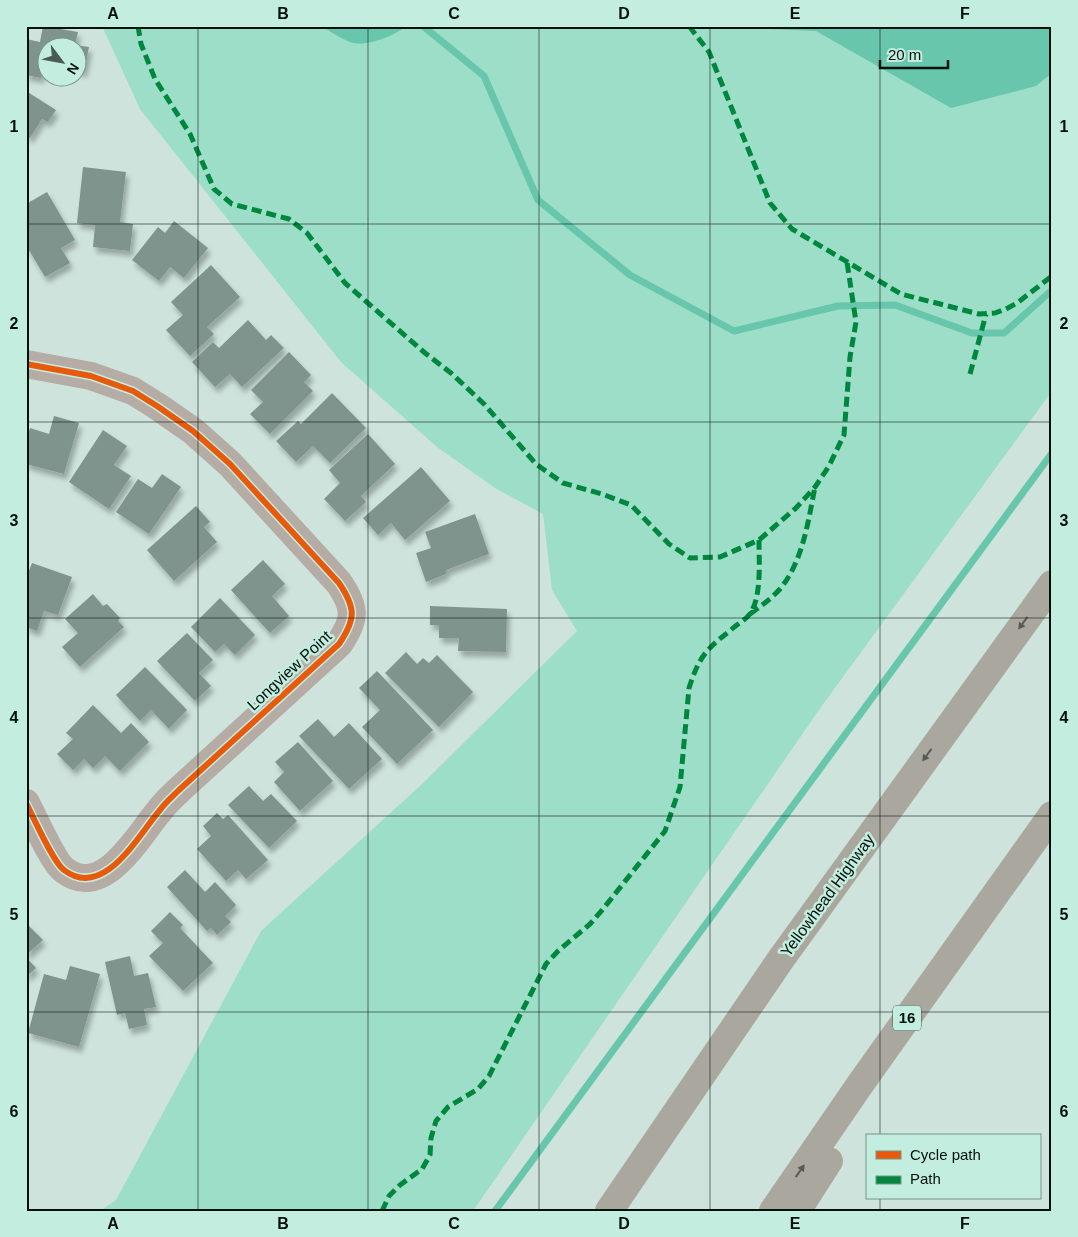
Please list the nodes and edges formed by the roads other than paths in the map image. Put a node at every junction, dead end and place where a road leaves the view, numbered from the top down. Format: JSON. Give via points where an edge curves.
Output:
{"nodes":[{"id":1,"x":26,"y":364,"type":"edge"},
{"id":2,"x":1052,"y":584,"type":"edge"},
{"id":3,"x":26,"y":804,"type":"edge"},
{"id":4,"x":1047,"y":821,"type":"edge"},
{"id":5,"x":781,"y":959,"type":"junction"},
{"id":6,"x":590,"y":1211,"type":"edge"},
{"id":7,"x":608,"y":1211,"type":"edge"},
{"id":8,"x":773,"y":1211,"type":"edge"},
{"id":9,"x":797,"y":1211,"type":"edge"}],
"edges":[{"from":1,"to":3,"type":"street","name":"Longview Point","via":[[91,376],[133,391],[193,431],[230,464],[339,583],[352,608],[351,622],[338,644],[178,790],[126,854],[102,875],[91,878],[75,876],[63,870]]},
{"from":2,"to":5,"type":"highway","name":"Yellowhead Highway","one_way":true},
{"from":8,"to":4,"type":"highway","number":"16","one_way":true},
{"from":4,"to":9,"type":"highway"},
{"from":5,"to":6,"type":"highway"},
{"from":5,"to":7,"type":"highway","name":"Yellowhead Highway"}]}
